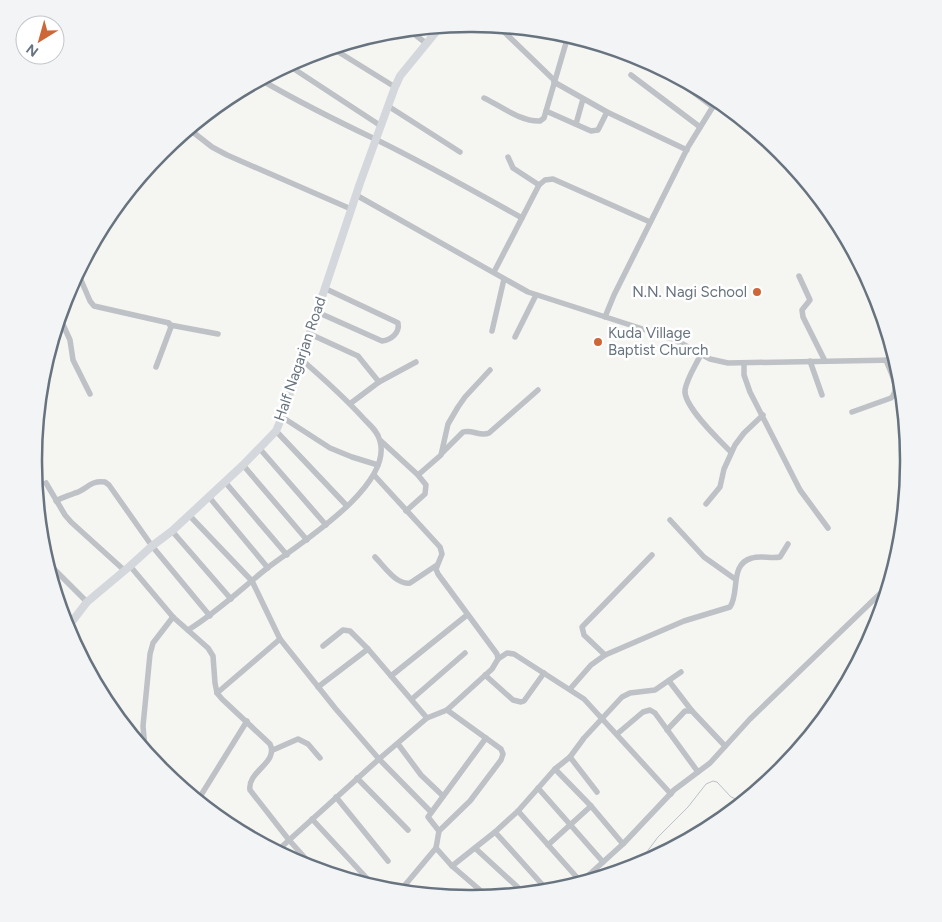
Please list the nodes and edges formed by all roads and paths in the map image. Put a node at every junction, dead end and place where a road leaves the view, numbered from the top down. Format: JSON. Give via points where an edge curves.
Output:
{"nodes":[{"id":1,"x":435,"y":34,"type":"edge"},
{"id":2,"x":506,"y":34,"type":"edge"},
{"id":3,"x":417,"y":36,"type":"edge"},
{"id":4,"x":566,"y":43,"type":"edge"},
{"id":5,"x":427,"y":44,"type":"junction"},
{"id":6,"x":340,"y":53,"type":"edge"},
{"id":7,"x":296,"y":70,"type":"edge"},
{"id":8,"x":631,"y":75,"type":"dead end"},
{"id":9,"x":554,"y":81,"type":"junction"},
{"id":10,"x":269,"y":84,"type":"edge"},
{"id":11,"x":395,"y":87,"type":"junction"},
{"id":12,"x":484,"y":98,"type":"dead end"},
{"id":13,"x":583,"y":98,"type":"junction"},
{"id":14,"x":388,"y":106,"type":"junction"},
{"id":15,"x":712,"y":107,"type":"edge"},
{"id":16,"x":546,"y":111,"type":"junction"},
{"id":17,"x":607,"y":112,"type":"junction"},
{"id":18,"x":576,"y":124,"type":"junction"},
{"id":19,"x":381,"y":126,"type":"junction"},
{"id":20,"x":700,"y":127,"type":"junction"},
{"id":21,"x":195,"y":133,"type":"edge"},
{"id":22,"x":376,"y":140,"type":"junction"},
{"id":23,"x":687,"y":150,"type":"junction"},
{"id":24,"x":460,"y":152,"type":"dead end"},
{"id":25,"x":508,"y":157,"type":"dead end"},
{"id":26,"x":539,"y":185,"type":"junction"},
{"id":27,"x":356,"y":195,"type":"junction"},
{"id":28,"x":351,"y":209,"type":"junction"},
{"id":29,"x":522,"y":218,"type":"junction"},
{"id":30,"x":650,"y":222,"type":"junction"},
{"id":31,"x":494,"y":272,"type":"junction"},
{"id":32,"x":798,"y":276,"type":"dead end"},
{"id":33,"x":504,"y":280,"type":"junction"},
{"id":34,"x":82,"y":282,"type":"edge"},
{"id":35,"x":324,"y":288,"type":"junction"},
{"id":36,"x":536,"y":295,"type":"junction"},
{"id":37,"x":317,"y":312,"type":"junction"},
{"id":38,"x":605,"y":318,"type":"junction"},
{"id":39,"x":170,"y":325,"type":"junction"},
{"id":40,"x":64,"y":327,"type":"edge"},
{"id":41,"x":492,"y":331,"type":"dead end"},
{"id":42,"x":218,"y":334,"type":"dead end"},
{"id":43,"x":310,"y":334,"type":"junction"},
{"id":44,"x":514,"y":337,"type":"dead end"},
{"id":45,"x":701,"y":354,"type":"junction"},
{"id":46,"x":302,"y":360,"type":"junction"},
{"id":47,"x":886,"y":360,"type":"joint"},
{"id":48,"x":810,"y":361,"type":"junction"},
{"id":49,"x":825,"y":361,"type":"junction"},
{"id":50,"x":416,"y":362,"type":"dead end"},
{"id":51,"x":744,"y":363,"type":"junction"},
{"id":52,"x":156,"y":367,"type":"dead end"},
{"id":53,"x":889,"y":368,"type":"edge"},
{"id":54,"x":490,"y":370,"type":"dead end"},
{"id":55,"x":379,"y":382,"type":"junction"},
{"id":56,"x":538,"y":390,"type":"dead end"},
{"id":57,"x":90,"y":394,"type":"dead end"},
{"id":58,"x":894,"y":394,"type":"edge"},
{"id":59,"x":822,"y":396,"type":"dead end"},
{"id":60,"x":351,"y":403,"type":"junction"},
{"id":61,"x":852,"y":412,"type":"dead end"},
{"id":62,"x":762,"y":415,"type":"junction"},
{"id":63,"x":282,"y":417,"type":"junction"},
{"id":64,"x":276,"y":431,"type":"junction"},
{"id":65,"x":380,"y":440,"type":"junction"},
{"id":66,"x":260,"y":449,"type":"junction"},
{"id":67,"x":731,"y":452,"type":"junction"},
{"id":68,"x":441,"y":455,"type":"junction"},
{"id":69,"x":244,"y":465,"type":"junction"},
{"id":70,"x":378,"y":465,"type":"junction"},
{"id":71,"x":374,"y":475,"type":"junction"},
{"id":72,"x":418,"y":475,"type":"junction"},
{"id":73,"x":224,"y":482,"type":"junction"},
{"id":74,"x":46,"y":483,"type":"dead end"},
{"id":75,"x":209,"y":496,"type":"junction"},
{"id":76,"x":56,"y":501,"type":"junction"},
{"id":77,"x":706,"y":504,"type":"dead end"},
{"id":78,"x":347,"y":506,"type":"junction"},
{"id":79,"x":406,"y":511,"type":"junction"},
{"id":80,"x":189,"y":515,"type":"junction"},
{"id":81,"x":670,"y":520,"type":"dead end"},
{"id":82,"x":326,"y":525,"type":"junction"},
{"id":83,"x":828,"y":528,"type":"dead end"},
{"id":84,"x":172,"y":531,"type":"junction"},
{"id":85,"x":307,"y":540,"type":"junction"},
{"id":86,"x":788,"y":544,"type":"dead end"},
{"id":87,"x":152,"y":546,"type":"junction"},
{"id":88,"x":287,"y":555,"type":"junction"},
{"id":89,"x":652,"y":555,"type":"dead end"},
{"id":90,"x":375,"y":557,"type":"dead end"},
{"id":91,"x":437,"y":564,"type":"junction"},
{"id":92,"x":127,"y":568,"type":"junction"},
{"id":93,"x":268,"y":568,"type":"junction"},
{"id":94,"x":57,"y":572,"type":"edge"},
{"id":95,"x":735,"y":579,"type":"junction"},
{"id":96,"x":252,"y":581,"type":"junction"},
{"id":97,"x":878,"y":596,"type":"edge"},
{"id":98,"x":231,"y":599,"type":"junction"},
{"id":99,"x":87,"y":602,"type":"junction"},
{"id":100,"x":467,"y":615,"type":"junction"},
{"id":101,"x":210,"y":616,"type":"junction"},
{"id":102,"x":173,"y":617,"type":"junction"},
{"id":103,"x":73,"y":620,"type":"edge"},
{"id":104,"x":188,"y":630,"type":"junction"},
{"id":105,"x":280,"y":639,"type":"junction"},
{"id":106,"x":323,"y":646,"type":"dead end"},
{"id":107,"x":368,"y":649,"type":"junction"},
{"id":108,"x":465,"y":653,"type":"dead end"},
{"id":109,"x":605,"y":655,"type":"junction"},
{"id":110,"x":498,"y":659,"type":"junction"},
{"id":111,"x":681,"y":672,"type":"dead end"},
{"id":112,"x":544,"y":673,"type":"junction"},
{"id":113,"x":485,"y":675,"type":"junction"},
{"id":114,"x":391,"y":676,"type":"junction"},
{"id":115,"x":669,"y":681,"type":"junction"},
{"id":116,"x":318,"y":687,"type":"junction"},
{"id":117,"x":570,"y":688,"type":"junction"},
{"id":118,"x":218,"y":693,"type":"junction"},
{"id":119,"x":412,"y":699,"type":"junction"},
{"id":120,"x":447,"y":710,"type":"junction"},
{"id":121,"x":692,"y":710,"type":"junction"},
{"id":122,"x":427,"y":718,"type":"junction"},
{"id":123,"x":602,"y":719,"type":"junction"},
{"id":124,"x":247,"y":721,"type":"junction"},
{"id":125,"x":667,"y":730,"type":"junction"},
{"id":126,"x":617,"y":734,"type":"junction"},
{"id":127,"x":144,"y":738,"type":"edge"},
{"id":128,"x":486,"y":738,"type":"junction"},
{"id":129,"x":398,"y":744,"type":"junction"},
{"id":130,"x":725,"y":746,"type":"junction"},
{"id":131,"x":273,"y":750,"type":"junction"},
{"id":132,"x":570,"y":757,"type":"junction"},
{"id":133,"x":320,"y":758,"type":"dead end"},
{"id":134,"x":379,"y":759,"type":"junction"},
{"id":135,"x":555,"y":769,"type":"junction"},
{"id":136,"x":698,"y":772,"type":"junction"},
{"id":137,"x":357,"y":778,"type":"junction"},
{"id":138,"x":538,"y":788,"type":"junction"},
{"id":139,"x":597,"y":792,"type":"dead end"},
{"id":140,"x":202,"y":794,"type":"edge"},
{"id":141,"x":670,"y":794,"type":"junction"},
{"id":142,"x":443,"y":796,"type":"junction"},
{"id":143,"x":336,"y":797,"type":"junction"},
{"id":144,"x":591,"y":806,"type":"junction"},
{"id":145,"x":518,"y":811,"type":"junction"},
{"id":146,"x":431,"y":812,"type":"junction"},
{"id":147,"x":312,"y":819,"type":"junction"},
{"id":148,"x":570,"y":826,"type":"junction"},
{"id":149,"x":408,"y":830,"type":"dead end"},
{"id":150,"x":439,"y":831,"type":"junction"},
{"id":151,"x":495,"y":832,"type":"junction"},
{"id":152,"x":289,"y":840,"type":"junction"},
{"id":153,"x":623,"y":844,"type":"junction"},
{"id":154,"x":548,"y":845,"type":"junction"},
{"id":155,"x":283,"y":846,"type":"edge"},
{"id":156,"x":436,"y":848,"type":"junction"},
{"id":157,"x":475,"y":848,"type":"junction"},
{"id":158,"x":302,"y":855,"type":"edge"},
{"id":159,"x":388,"y":861,"type":"dead end"},
{"id":160,"x":603,"y":862,"type":"junction"},
{"id":161,"x":452,"y":866,"type":"junction"},
{"id":162,"x":592,"y":872,"type":"edge"},
{"id":163,"x":365,"y":876,"type":"edge"},
{"id":164,"x":576,"y":876,"type":"edge"},
{"id":165,"x":541,"y":883,"type":"edge"},
{"id":166,"x":406,"y":884,"type":"edge"},
{"id":167,"x":517,"y":887,"type":"edge"},
{"id":168,"x":480,"y":890,"type":"edge"}],
"edges":[{"from":1,"to":5,"type":"main road","name":"Half Nagarjan Road"},
{"from":2,"to":9,"type":"street"},
{"from":3,"to":5,"type":"street"},
{"from":4,"to":9,"type":"street"},
{"from":5,"to":11,"type":"main road","name":"Half Nagarjan Road","via":[[400,76]]},
{"from":6,"to":11,"type":"street"},
{"from":7,"to":19,"type":"street"},
{"from":8,"to":20,"type":"street"},
{"from":9,"to":13,"type":"street"},
{"from":9,"to":16,"type":"street"},
{"from":10,"to":22,"type":"street"},
{"from":11,"to":14,"type":"main road","name":"Half Nagarjan Road"},
{"from":12,"to":16,"type":"street","via":[[531,120],[540,121]]},
{"from":13,"to":17,"type":"street"},
{"from":13,"to":18,"type":"street"},
{"from":14,"to":19,"type":"main road","name":"Half Nagarjan Road"},
{"from":14,"to":24,"type":"street"},
{"from":15,"to":20,"type":"street"},
{"from":16,"to":18,"type":"street"},
{"from":17,"to":18,"type":"street","via":[[598,130],[591,131]]},
{"from":17,"to":23,"type":"street"},
{"from":19,"to":22,"type":"main road","name":"Half Nagarjan Road"},
{"from":20,"to":23,"type":"street"},
{"from":21,"to":28,"type":"street","via":[[227,155]]},
{"from":22,"to":27,"type":"main road","name":"Half Nagarjan Road"},
{"from":22,"to":29,"type":"street"},
{"from":23,"to":30,"type":"street"},
{"from":25,"to":26,"type":"street","via":[[514,168]]},
{"from":26,"to":29,"type":"street"},
{"from":26,"to":30,"type":"street","via":[[544,180],[553,179]]},
{"from":27,"to":28,"type":"main road","name":"Half Nagarjan Road"},
{"from":27,"to":31,"type":"street"},
{"from":28,"to":35,"type":"main road","name":"Half Nagarjan Road"},
{"from":29,"to":31,"type":"street"},
{"from":30,"to":38,"type":"street"},
{"from":31,"to":33,"type":"street"},
{"from":32,"to":49,"type":"street","via":[[810,300],[802,310],[803,317]]},
{"from":33,"to":36,"type":"street"},
{"from":33,"to":41,"type":"street"},
{"from":34,"to":39,"type":"street","via":[[94,306]]},
{"from":35,"to":37,"type":"main road","name":"Half Nagarjan Road"},
{"from":35,"to":37,"type":"street","via":[[394,320],[398,328],[395,334],[382,341]]},
{"from":36,"to":38,"type":"street"},
{"from":36,"to":44,"type":"street"},
{"from":37,"to":43,"type":"main road","name":"Half Nagarjan Road"},
{"from":38,"to":45,"type":"street","via":[[677,341]]},
{"from":39,"to":42,"type":"street"},
{"from":39,"to":52,"type":"street"},
{"from":40,"to":57,"type":"street","via":[[73,360]]},
{"from":43,"to":46,"type":"main road","name":"Half Nagarjan Road"},
{"from":43,"to":55,"type":"street","via":[[358,356]]},
{"from":45,"to":51,"type":"street","via":[[723,363]]},
{"from":45,"to":67,"type":"street","via":[[685,390],[687,400]]},
{"from":46,"to":60,"type":"street"},
{"from":46,"to":63,"type":"main road","name":"Half Nagarjan Road"},
{"from":47,"to":49,"type":"street"},
{"from":47,"to":53,"type":"street"},
{"from":48,"to":49,"type":"street"},
{"from":48,"to":51,"type":"street"},
{"from":48,"to":59,"type":"street"},
{"from":50,"to":55,"type":"street"},
{"from":51,"to":62,"type":"street","via":[[745,382]]},
{"from":54,"to":68,"type":"street","via":[[465,397],[448,424]]},
{"from":55,"to":60,"type":"street"},
{"from":56,"to":68,"type":"street","via":[[489,433],[463,432]]},
{"from":58,"to":61,"type":"street"},
{"from":60,"to":65,"type":"street"},
{"from":62,"to":67,"type":"street"},
{"from":62,"to":83,"type":"street","via":[[800,490]]},
{"from":63,"to":64,"type":"main road","name":"Half Nagarjan Road"},
{"from":63,"to":70,"type":"street","via":[[330,448]]},
{"from":64,"to":66,"type":"main road","name":"Half Nagarjan Road"},
{"from":64,"to":78,"type":"street"},
{"from":65,"to":70,"type":"street"},
{"from":65,"to":72,"type":"street"},
{"from":66,"to":69,"type":"main road","name":"Half Nagarjan Road"},
{"from":66,"to":82,"type":"street"},
{"from":67,"to":77,"type":"street","via":[[720,487]]},
{"from":68,"to":72,"type":"street"},
{"from":69,"to":73,"type":"main road","name":"Half Nagarjan Road"},
{"from":69,"to":85,"type":"street"},
{"from":70,"to":71,"type":"street"},
{"from":71,"to":78,"type":"street"},
{"from":71,"to":79,"type":"street"},
{"from":72,"to":79,"type":"street","via":[[426,485],[425,494]]},
{"from":73,"to":75,"type":"main road","name":"Half Nagarjan Road"},
{"from":73,"to":88,"type":"street"},
{"from":74,"to":76,"type":"street"},
{"from":75,"to":80,"type":"main road","name":"Half Nagarjan Road"},
{"from":75,"to":93,"type":"street"},
{"from":76,"to":87,"type":"street","via":[[93,482],[105,482]]},
{"from":76,"to":92,"type":"street","via":[[71,522]]},
{"from":78,"to":82,"type":"street"},
{"from":79,"to":91,"type":"street","via":[[440,547],[442,554]]},
{"from":80,"to":84,"type":"main road","name":"Half Nagarjan Road"},
{"from":80,"to":96,"type":"street"},
{"from":81,"to":95,"type":"street","via":[[701,555]]},
{"from":82,"to":85,"type":"street"},
{"from":84,"to":87,"type":"main road","name":"Half Nagarjan Road"},
{"from":84,"to":98,"type":"street"},
{"from":85,"to":88,"type":"street"},
{"from":86,"to":95,"type":"street","via":[[780,557],[747,560]]},
{"from":87,"to":92,"type":"main road","name":"Half Nagarjan Road"},
{"from":87,"to":101,"type":"street"},
{"from":88,"to":93,"type":"street"},
{"from":89,"to":109,"type":"street","via":[[582,627],[584,635]]},
{"from":90,"to":91,"type":"street","via":[[397,580],[406,583]]},
{"from":91,"to":100,"type":"street","via":[[438,574]]},
{"from":92,"to":99,"type":"main road","name":"Half Nagarjan Road"},
{"from":92,"to":102,"type":"street"},
{"from":93,"to":96,"type":"street"},
{"from":94,"to":99,"type":"street"},
{"from":95,"to":109,"type":"street","via":[[734,600],[730,607],[684,621]]},
{"from":96,"to":98,"type":"street"},
{"from":96,"to":105,"type":"street"},
{"from":97,"to":130,"type":"street"},
{"from":98,"to":101,"type":"street"},
{"from":99,"to":103,"type":"main road","name":"Half Nagarjan Road"},
{"from":100,"to":110,"type":"street"},
{"from":100,"to":114,"type":"street"},
{"from":101,"to":104,"type":"street"},
{"from":102,"to":104,"type":"street"},
{"from":102,"to":127,"type":"street","via":[[153,643],[150,654]]},
{"from":104,"to":118,"type":"street","via":[[213,656]]},
{"from":105,"to":116,"type":"street"},
{"from":105,"to":118,"type":"street"},
{"from":106,"to":107,"type":"street","via":[[346,629]]},
{"from":107,"to":114,"type":"street"},
{"from":107,"to":116,"type":"street"},
{"from":108,"to":119,"type":"street"},
{"from":109,"to":117,"type":"street"},
{"from":110,"to":112,"type":"street","via":[[507,652]]},
{"from":110,"to":113,"type":"street"},
{"from":111,"to":115,"type":"street"},
{"from":112,"to":113,"type":"street","via":[[521,702],[512,700]]},
{"from":112,"to":117,"type":"street"},
{"from":113,"to":120,"type":"street"},
{"from":114,"to":119,"type":"street"},
{"from":115,"to":121,"type":"street"},
{"from":115,"to":123,"type":"street","via":[[655,690],[625,694]]},
{"from":116,"to":134,"type":"street"},
{"from":117,"to":123,"type":"street"},
{"from":118,"to":124,"type":"street"},
{"from":119,"to":122,"type":"street"},
{"from":120,"to":122,"type":"street"},
{"from":120,"to":128,"type":"street"},
{"from":121,"to":125,"type":"street","via":[[685,711]]},
{"from":121,"to":130,"type":"street"},
{"from":122,"to":129,"type":"street"},
{"from":123,"to":126,"type":"street"},
{"from":123,"to":132,"type":"street"},
{"from":124,"to":131,"type":"street"},
{"from":124,"to":140,"type":"street"},
{"from":125,"to":126,"type":"street","via":[[654,713],[646,710]]},
{"from":125,"to":136,"type":"street"},
{"from":126,"to":141,"type":"street"},
{"from":128,"to":142,"type":"street"},
{"from":128,"to":150,"type":"street","via":[[502,749],[502,760],[470,801]]},
{"from":129,"to":134,"type":"street"},
{"from":129,"to":142,"type":"street","via":[[421,775]]},
{"from":130,"to":136,"type":"street"},
{"from":131,"to":133,"type":"street","via":[[298,740],[308,744]]},
{"from":131,"to":152,"type":"street","via":[[250,786],[252,794]]},
{"from":132,"to":135,"type":"street"},
{"from":132,"to":139,"type":"street"},
{"from":134,"to":137,"type":"street"},
{"from":134,"to":146,"type":"street"},
{"from":135,"to":138,"type":"street"},
{"from":135,"to":144,"type":"street"},
{"from":136,"to":141,"type":"street"},
{"from":137,"to":143,"type":"street"},
{"from":137,"to":149,"type":"street"},
{"from":138,"to":145,"type":"street"},
{"from":138,"to":148,"type":"street"},
{"from":141,"to":153,"type":"street"},
{"from":142,"to":146,"type":"street"},
{"from":143,"to":147,"type":"street"},
{"from":143,"to":159,"type":"street"},
{"from":144,"to":148,"type":"street"},
{"from":144,"to":153,"type":"street"},
{"from":145,"to":151,"type":"street"},
{"from":145,"to":154,"type":"street"},
{"from":146,"to":150,"type":"street","via":[[428,819]]},
{"from":147,"to":152,"type":"street"},
{"from":147,"to":163,"type":"street"},
{"from":148,"to":154,"type":"street"},
{"from":148,"to":160,"type":"street"},
{"from":150,"to":156,"type":"street"},
{"from":151,"to":157,"type":"street"},
{"from":151,"to":165,"type":"street"},
{"from":152,"to":155,"type":"street"},
{"from":152,"to":158,"type":"street"},
{"from":153,"to":160,"type":"street"},
{"from":154,"to":164,"type":"street"},
{"from":156,"to":161,"type":"street"},
{"from":156,"to":166,"type":"street"},
{"from":157,"to":161,"type":"street"},
{"from":157,"to":167,"type":"street"},
{"from":160,"to":162,"type":"street"},
{"from":161,"to":168,"type":"street"}]}
